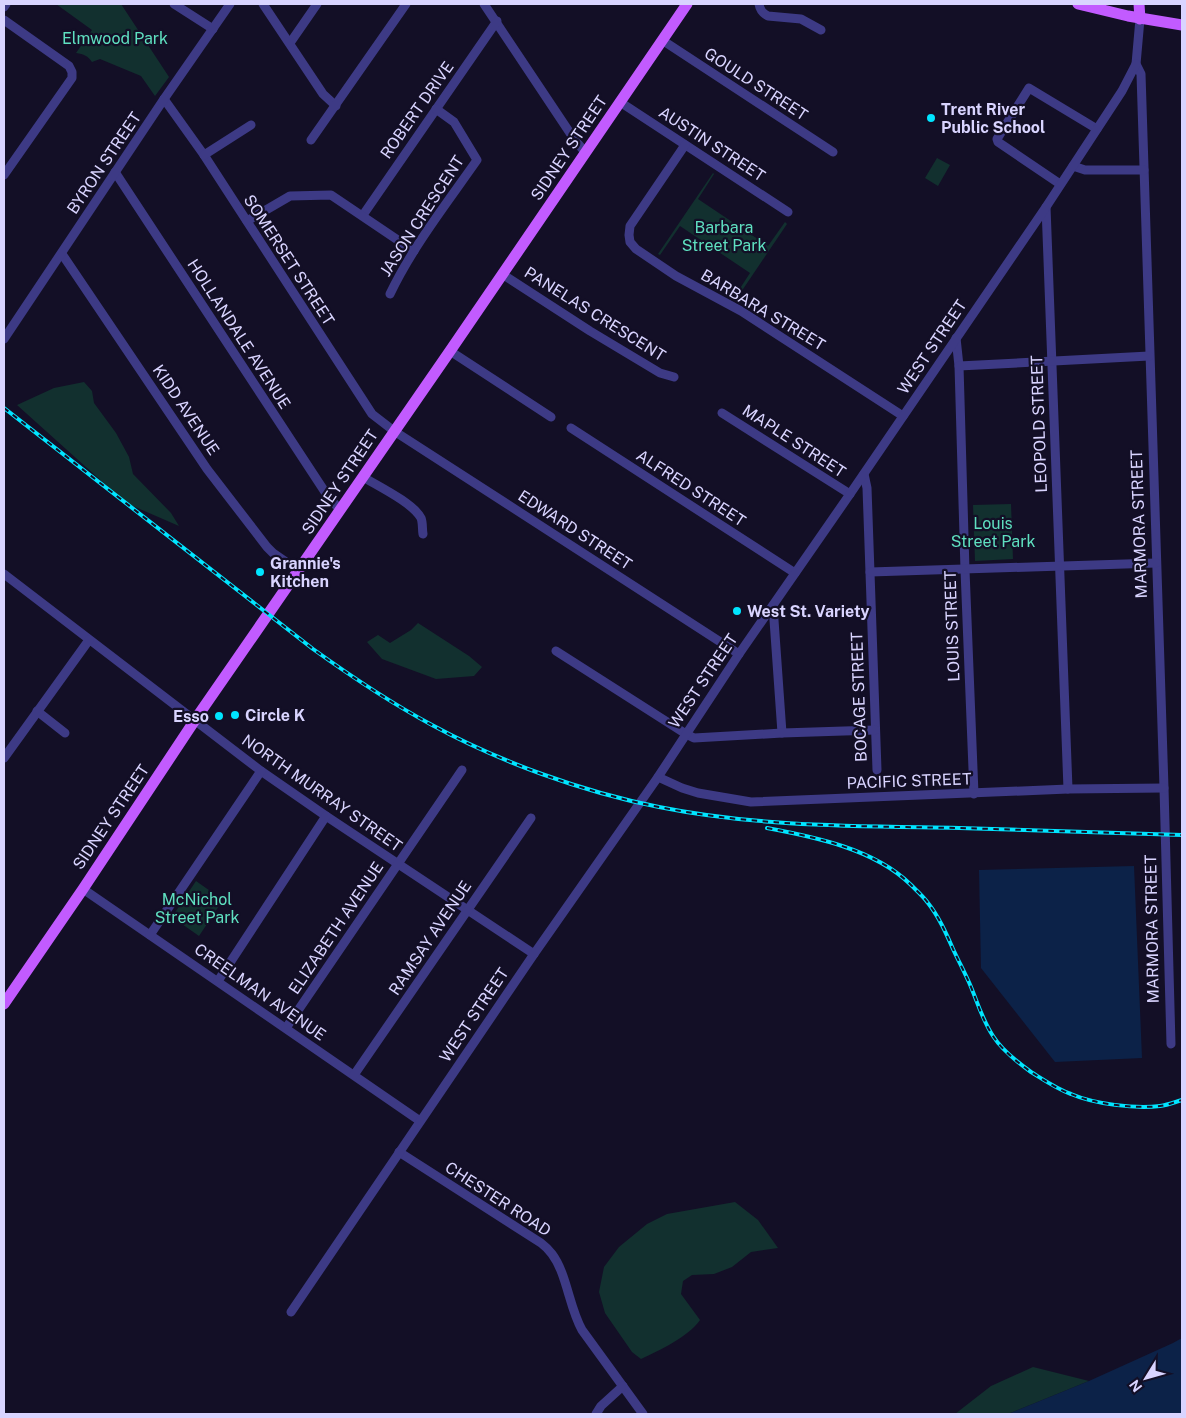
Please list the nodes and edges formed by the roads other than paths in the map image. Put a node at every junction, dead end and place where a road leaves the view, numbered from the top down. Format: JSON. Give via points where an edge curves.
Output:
{"nodes":[{"id":1,"x":6,"y":4,"type":"edge"},
{"id":2,"x":174,"y":4,"type":"edge"},
{"id":3,"x":230,"y":4,"type":"edge"},
{"id":4,"x":263,"y":4,"type":"edge"},
{"id":5,"x":317,"y":4,"type":"edge"},
{"id":6,"x":406,"y":4,"type":"edge"},
{"id":7,"x":484,"y":4,"type":"edge"},
{"id":8,"x":686,"y":4,"type":"edge"},
{"id":9,"x":759,"y":4,"type":"edge"},
{"id":10,"x":1078,"y":4,"type":"edge"},
{"id":11,"x":1139,"y":4,"type":"edge"},
{"id":12,"x":4,"y":7,"type":"edge"},
{"id":13,"x":1140,"y":19,"type":"junction"},
{"id":14,"x":4,"y":20,"type":"edge"},
{"id":15,"x":497,"y":21,"type":"junction"},
{"id":16,"x":1182,"y":24,"type":"edge"},
{"id":17,"x":213,"y":29,"type":"junction"},
{"id":18,"x":820,"y":30,"type":"dead end"},
{"id":19,"x":662,"y":40,"type":"junction"},
{"id":20,"x":290,"y":43,"type":"junction"},
{"id":21,"x":1136,"y":64,"type":"junction"},
{"id":22,"x":164,"y":99,"type":"junction"},
{"id":23,"x":620,"y":102,"type":"junction"},
{"id":24,"x":336,"y":106,"type":"junction"},
{"id":25,"x":436,"y":108,"type":"junction"},
{"id":26,"x":251,"y":125,"type":"dead end"},
{"id":27,"x":1097,"y":129,"type":"junction"},
{"id":28,"x":311,"y":140,"type":"dead end"},
{"id":29,"x":685,"y":145,"type":"junction"},
{"id":30,"x":585,"y":152,"type":"junction"},
{"id":31,"x":833,"y":152,"type":"dead end"},
{"id":32,"x":204,"y":155,"type":"junction"},
{"id":33,"x":1073,"y":166,"type":"junction"},
{"id":34,"x":1144,"y":170,"type":"junction"},
{"id":35,"x":115,"y":172,"type":"junction"},
{"id":36,"x":4,"y":175,"type":"edge"},
{"id":37,"x":1060,"y":184,"type":"junction"},
{"id":38,"x":1046,"y":207,"type":"junction"},
{"id":39,"x":788,"y":212,"type":"dead end"},
{"id":40,"x":362,"y":215,"type":"junction"},
{"id":41,"x":247,"y":221,"type":"junction"},
{"id":42,"x":414,"y":251,"type":"junction"},
{"id":43,"x":62,"y":254,"type":"junction"},
{"id":44,"x":502,"y":274,"type":"junction"},
{"id":45,"x":390,"y":294,"type":"dead end"},
{"id":46,"x":7,"y":327,"type":"edge"},
{"id":47,"x":956,"y":338,"type":"junction"},
{"id":48,"x":4,"y":339,"type":"edge"},
{"id":49,"x":450,"y":351,"type":"junction"},
{"id":50,"x":1149,"y":356,"type":"junction"},
{"id":51,"x":942,"y":359,"type":"junction"},
{"id":52,"x":1052,"y":361,"type":"junction"},
{"id":53,"x":959,"y":366,"type":"junction"},
{"id":54,"x":674,"y":377,"type":"dead end"},
{"id":55,"x":722,"y":413,"type":"dead end"},
{"id":56,"x":903,"y":416,"type":"junction"},
{"id":57,"x":551,"y":417,"type":"dead end"},
{"id":58,"x":570,"y":428,"type":"dead end"},
{"id":59,"x":394,"y":431,"type":"junction"},
{"id":60,"x":864,"y":474,"type":"junction"},
{"id":61,"x":363,"y":477,"type":"junction"},
{"id":62,"x":850,"y":494,"type":"junction"},
{"id":63,"x":340,"y":510,"type":"junction"},
{"id":64,"x":423,"y":534,"type":"dead end"},
{"id":65,"x":1156,"y":563,"type":"junction"},
{"id":66,"x":1059,"y":566,"type":"junction"},
{"id":67,"x":965,"y":570,"type":"junction"},
{"id":68,"x":299,"y":571,"type":"junction"},
{"id":69,"x":870,"y":572,"type":"junction"},
{"id":70,"x":795,"y":573,"type":"junction"},
{"id":71,"x":4,"y":574,"type":"edge"},
{"id":72,"x":773,"y":606,"type":"junction"},
{"id":73,"x":89,"y":640,"type":"junction"},
{"id":74,"x":556,"y":651,"type":"dead end"},
{"id":75,"x":739,"y":654,"type":"junction"},
{"id":76,"x":37,"y":711,"type":"junction"},
{"id":77,"x":194,"y":721,"type":"junction"},
{"id":78,"x":875,"y":730,"type":"junction"},
{"id":79,"x":65,"y":733,"type":"dead end"},
{"id":80,"x":782,"y":733,"type":"junction"},
{"id":81,"x":686,"y":734,"type":"junction"},
{"id":82,"x":4,"y":758,"type":"edge"},
{"id":83,"x":462,"y":770,"type":"dead end"},
{"id":84,"x":876,"y":770,"type":"dead end"},
{"id":85,"x":262,"y":771,"type":"junction"},
{"id":86,"x":658,"y":777,"type":"junction"},
{"id":87,"x":1164,"y":788,"type":"junction"},
{"id":88,"x":1068,"y":789,"type":"junction"},
{"id":89,"x":974,"y":794,"type":"junction"},
{"id":90,"x":326,"y":816,"type":"junction"},
{"id":91,"x":531,"y":818,"type":"dead end"},
{"id":92,"x":398,"y":864,"type":"junction"},
{"id":93,"x":83,"y":889,"type":"junction"},
{"id":94,"x":467,"y":910,"type":"junction"},
{"id":95,"x":150,"y":935,"type":"junction"},
{"id":96,"x":534,"y":954,"type":"junction"},
{"id":97,"x":218,"y":981,"type":"junction"},
{"id":98,"x":4,"y":1004,"type":"edge"},
{"id":99,"x":286,"y":1028,"type":"junction"},
{"id":100,"x":1171,"y":1044,"type":"dead end"},
{"id":101,"x":354,"y":1075,"type":"junction"},
{"id":102,"x":420,"y":1121,"type":"junction"},
{"id":103,"x":399,"y":1152,"type":"junction"},
{"id":104,"x":291,"y":1312,"type":"dead end"},
{"id":105,"x":623,"y":1386,"type":"junction"},
{"id":106,"x":596,"y":1414,"type":"edge"},
{"id":107,"x":643,"y":1414,"type":"edge"}],
"edges":[{"from":1,"to":12,"type":"street"},
{"from":2,"to":17,"type":"street"},
{"from":3,"to":17,"type":"street","name":"BYRON STREET"},
{"from":4,"to":20,"type":"street"},
{"from":5,"to":20,"type":"street"},
{"from":6,"to":24,"type":"street"},
{"from":7,"to":15,"type":"street"},
{"from":8,"to":19,"type":"main road","name":"SIDNEY STREET"},
{"from":9,"to":18,"type":"street","via":[[760,10],[768,16],[801,19]]},
{"from":10,"to":13,"type":"main road"},
{"from":11,"to":13,"type":"main road","name":"MARMORA STREET"},
{"from":13,"to":16,"type":"main road"},
{"from":13,"to":21,"type":"street","name":"MARMORA STREET"},
{"from":14,"to":36,"type":"street","via":[[69,66],[72,72],[72,78]]},
{"from":15,"to":25,"type":"street","name":"ROBERT DRIVE"},
{"from":15,"to":30,"type":"street","via":[[548,102]]},
{"from":17,"to":22,"type":"street","name":"BYRON STREET"},
{"from":19,"to":23,"type":"main road","name":"SIDNEY STREET"},
{"from":19,"to":31,"type":"street","name":"GOULD STREET"},
{"from":20,"to":24,"type":"street","via":[[323,94]]},
{"from":21,"to":27,"type":"street","name":"WEST STREET"},
{"from":21,"to":34,"type":"street","name":"MARMORA STREET","via":[[1141,74]]},
{"from":22,"to":32,"type":"street","name":"SOMERSET STREET"},
{"from":22,"to":35,"type":"street","name":"BYRON STREET"},
{"from":23,"to":29,"type":"street","name":"AUSTIN STREET"},
{"from":23,"to":30,"type":"main road","name":"SIDNEY STREET"},
{"from":24,"to":28,"type":"street"},
{"from":25,"to":40,"type":"street","name":"ROBERT DRIVE"},
{"from":25,"to":42,"type":"street","name":"JASON CRESCENT","via":[[454,122],[477,160]]},
{"from":26,"to":32,"type":"street"},
{"from":27,"to":33,"type":"street","name":"WEST STREET"},
{"from":27,"to":37,"type":"street","via":[[1029,88],[998,139],[999,144]]},
{"from":29,"to":39,"type":"street","name":"AUSTIN STREET"},
{"from":29,"to":56,"type":"street","name":"BARBARA STREET","via":[[630,226],[630,242],[676,276],[741,311]]},
{"from":30,"to":44,"type":"main road","name":"SIDNEY STREET"},
{"from":32,"to":41,"type":"street","name":"SOMERSET STREET"},
{"from":33,"to":34,"type":"street","via":[[1085,170]]},
{"from":33,"to":37,"type":"street","name":"WEST STREET"},
{"from":34,"to":50,"type":"street","name":"MARMORA STREET"},
{"from":35,"to":43,"type":"street","name":"BYRON STREET"},
{"from":35,"to":63,"type":"street","name":"HOLLANDALE AVENUE","via":[[327,495]]},
{"from":37,"to":38,"type":"street","name":"WEST STREET"},
{"from":38,"to":47,"type":"street","name":"WEST STREET"},
{"from":38,"to":52,"type":"street","name":"LEOPOLD STREET"},
{"from":40,"to":41,"type":"street","via":[[331,195],[290,196]]},
{"from":40,"to":42,"type":"street"},
{"from":41,"to":59,"type":"street","name":"SOMERSET STREET","via":[[372,414]]},
{"from":42,"to":45,"type":"street","name":"JASON CRESCENT"},
{"from":43,"to":46,"type":"street","name":"BYRON STREET"},
{"from":43,"to":68,"type":"street","name":"KIDD AVENUE","via":[[207,469],[267,547]]},
{"from":44,"to":49,"type":"main road","name":"SIDNEY STREET"},
{"from":44,"to":54,"type":"street","name":"PANELAS CRESCENT","via":[[598,336],[660,373]]},
{"from":46,"to":48,"type":"street","name":"BYRON STREET"},
{"from":47,"to":51,"type":"street","name":"WEST STREET"},
{"from":47,"to":53,"type":"street","name":"LOUIS STREET"},
{"from":49,"to":57,"type":"street"},
{"from":49,"to":59,"type":"main road","name":"SIDNEY STREET"},
{"from":50,"to":52,"type":"street"},
{"from":50,"to":65,"type":"street","name":"MARMORA STREET"},
{"from":51,"to":53,"type":"street","via":[[953,356]]},
{"from":51,"to":56,"type":"street","name":"WEST STREET"},
{"from":52,"to":53,"type":"street"},
{"from":52,"to":66,"type":"street","name":"LEOPOLD STREET"},
{"from":53,"to":67,"type":"street","name":"LOUIS STREET"},
{"from":55,"to":62,"type":"street","name":"MAPLE STREET"},
{"from":56,"to":60,"type":"street","name":"WEST STREET"},
{"from":58,"to":70,"type":"street","name":"ALFRED STREET"},
{"from":59,"to":61,"type":"main road","name":"SIDNEY STREET"},
{"from":59,"to":75,"type":"street","name":"EDWARD STREET"},
{"from":60,"to":62,"type":"street","name":"WEST STREET"},
{"from":60,"to":69,"type":"street","name":"BOCAGE STREET"},
{"from":61,"to":63,"type":"main road","name":"SIDNEY STREET"},
{"from":61,"to":64,"type":"street","via":[[418,513]]},
{"from":62,"to":70,"type":"street","name":"WEST STREET"},
{"from":63,"to":68,"type":"main road","name":"SIDNEY STREET"},
{"from":65,"to":66,"type":"street"},
{"from":65,"to":87,"type":"street","name":"MARMORA STREET"},
{"from":66,"to":67,"type":"street"},
{"from":66,"to":88,"type":"street","name":"LEOPOLD STREET"},
{"from":67,"to":69,"type":"street"},
{"from":67,"to":89,"type":"street","name":"LOUIS STREET"},
{"from":68,"to":77,"type":"main road","name":"SIDNEY STREET"},
{"from":69,"to":78,"type":"street","name":"BOCAGE STREET"},
{"from":70,"to":72,"type":"street","name":"WEST STREET"},
{"from":71,"to":73,"type":"street","name":"NORTH MURRAY STREET"},
{"from":72,"to":75,"type":"street","name":"WEST STREET"},
{"from":72,"to":80,"type":"street"},
{"from":73,"to":76,"type":"street"},
{"from":73,"to":77,"type":"street","name":"NORTH MURRAY STREET"},
{"from":74,"to":81,"type":"street"},
{"from":75,"to":81,"type":"street","name":"WEST STREET"},
{"from":76,"to":79,"type":"street"},
{"from":76,"to":82,"type":"street"},
{"from":77,"to":85,"type":"street","name":"NORTH MURRAY STREET"},
{"from":77,"to":93,"type":"main road","name":"SIDNEY STREET"},
{"from":78,"to":80,"type":"street"},
{"from":78,"to":84,"type":"street","name":"BOCAGE STREET"},
{"from":80,"to":81,"type":"street","via":[[694,738]]},
{"from":81,"to":86,"type":"street","name":"WEST STREET"},
{"from":83,"to":92,"type":"street","name":"ELIZABETH AVENUE"},
{"from":85,"to":90,"type":"street","name":"NORTH MURRAY STREET"},
{"from":85,"to":95,"type":"street"},
{"from":86,"to":89,"type":"street","name":"PACIFIC STREET","via":[[698,793],[752,802]]},
{"from":86,"to":96,"type":"street","name":"WEST STREET"},
{"from":87,"to":88,"type":"street","name":"PACIFIC STREET"},
{"from":87,"to":100,"type":"street","name":"MARMORA STREET"},
{"from":88,"to":89,"type":"street","name":"PACIFIC STREET"},
{"from":90,"to":92,"type":"street","name":"NORTH MURRAY STREET"},
{"from":90,"to":97,"type":"street"},
{"from":91,"to":94,"type":"street","name":"RAMSAY AVENUE"},
{"from":92,"to":94,"type":"street","name":"NORTH MURRAY STREET"},
{"from":92,"to":99,"type":"street","name":"ELIZABETH AVENUE"},
{"from":93,"to":95,"type":"street","name":"CREELMAN AVENUE"},
{"from":93,"to":98,"type":"main road","name":"SIDNEY STREET"},
{"from":94,"to":96,"type":"street","name":"NORTH MURRAY STREET"},
{"from":94,"to":101,"type":"street","name":"RAMSAY AVENUE"},
{"from":95,"to":97,"type":"street","name":"CREELMAN AVENUE"},
{"from":96,"to":102,"type":"street","name":"WEST STREET"},
{"from":97,"to":99,"type":"street","name":"CREELMAN AVENUE"},
{"from":99,"to":101,"type":"street","name":"CREELMAN AVENUE"},
{"from":101,"to":102,"type":"street","name":"CREELMAN AVENUE"},
{"from":102,"to":103,"type":"street","name":"WEST STREET"},
{"from":103,"to":104,"type":"street","name":"WEST STREET"},
{"from":103,"to":105,"type":"street","name":"CHESTER ROAD","via":[[541,1243],[552,1254],[560,1268],[578,1324]]},
{"from":105,"to":106,"type":"street"},
{"from":105,"to":107,"type":"street","name":"CHESTER ROAD"}]}
